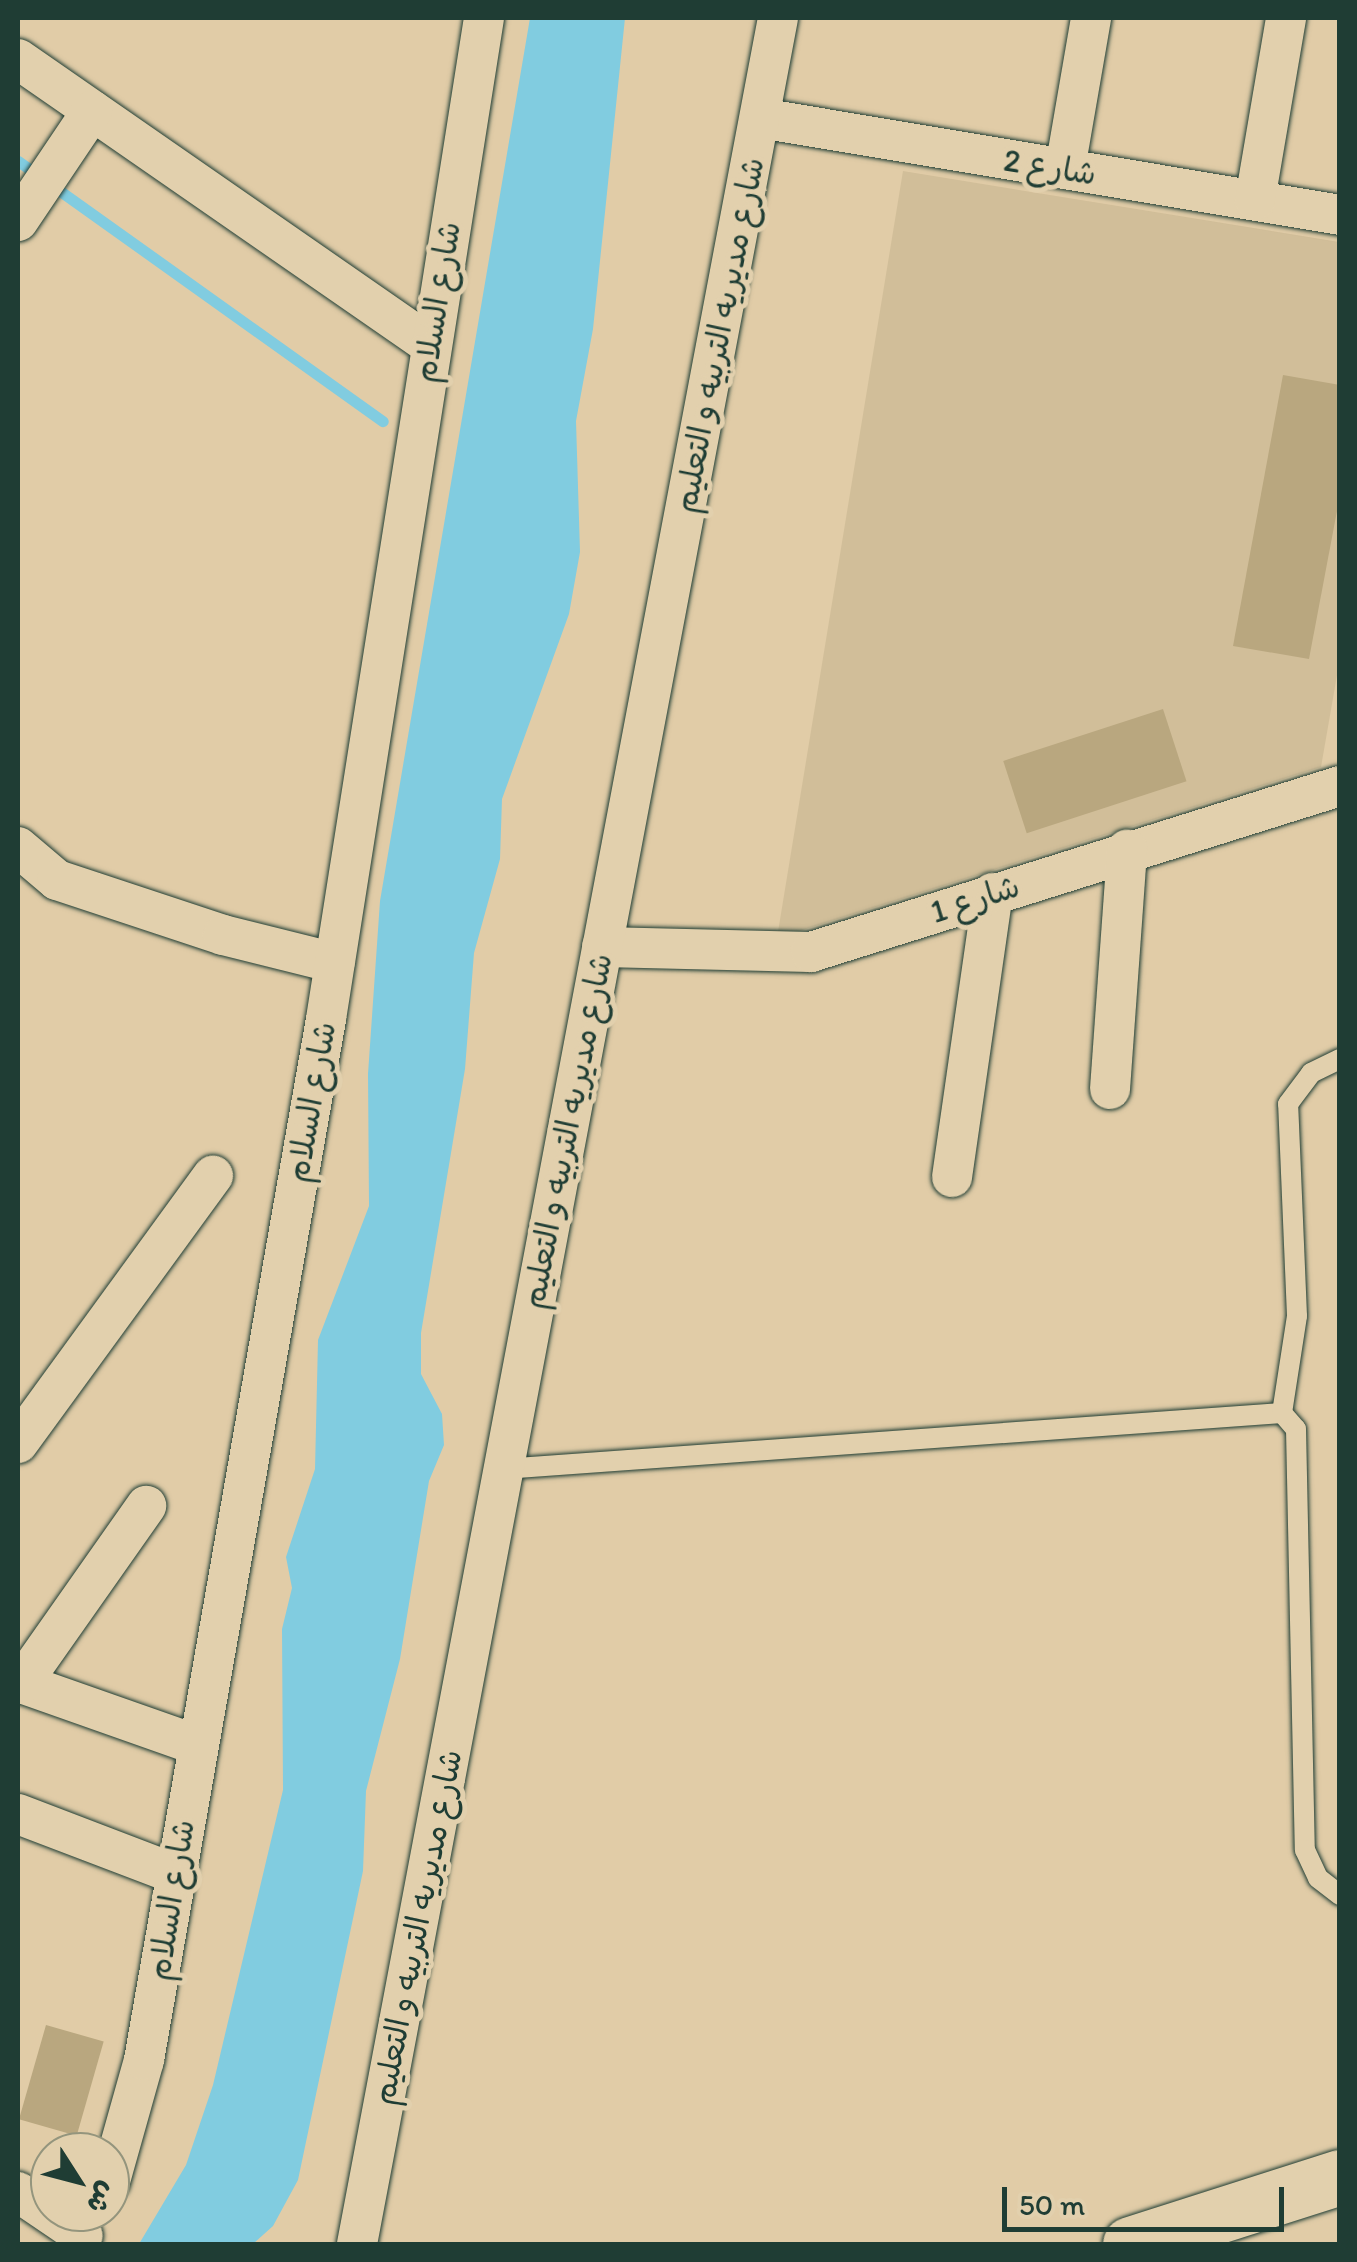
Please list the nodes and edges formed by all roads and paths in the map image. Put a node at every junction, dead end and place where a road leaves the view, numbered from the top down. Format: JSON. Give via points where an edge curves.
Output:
{"nodes":[{"id":1,"x":484,"y":18,"type":"edge"},
{"id":2,"x":778,"y":18,"type":"edge"},
{"id":3,"x":1090,"y":18,"type":"edge"},
{"id":4,"x":1286,"y":18,"type":"edge"},
{"id":5,"x":18,"y":58,"type":"edge"},
{"id":6,"x":760,"y":118,"type":"junction"},
{"id":7,"x":85,"y":123,"type":"junction"},
{"id":8,"x":1065,"y":169,"type":"junction"},
{"id":9,"x":1255,"y":200,"type":"junction"},
{"id":10,"x":1340,"y":214,"type":"edge"},
{"id":11,"x":18,"y":220,"type":"edge"},
{"id":12,"x":429,"y":344,"type":"junction"},
{"id":13,"x":1340,"y":786,"type":"edge"},
{"id":14,"x":18,"y":847,"type":"edge"},
{"id":15,"x":1127,"y":850,"type":"junction"},
{"id":16,"x":992,"y":893,"type":"junction"},
{"id":17,"x":602,"y":946,"type":"junction"},
{"id":18,"x":335,"y":963,"type":"junction"},
{"id":19,"x":1340,"y":1060,"type":"edge"},
{"id":20,"x":1110,"y":1089,"type":"dead end"},
{"id":21,"x":214,"y":1176,"type":"dead end"},
{"id":22,"x":952,"y":1177,"type":"dead end"},
{"id":23,"x":1282,"y":1412,"type":"junction"},
{"id":24,"x":18,"y":1443,"type":"edge"},
{"id":25,"x":503,"y":1470,"type":"junction"},
{"id":26,"x":146,"y":1506,"type":"dead end"},
{"id":27,"x":19,"y":1683,"type":"edge"},
{"id":28,"x":197,"y":1745,"type":"junction"},
{"id":29,"x":18,"y":1814,"type":"edge"},
{"id":30,"x":175,"y":1874,"type":"junction"},
{"id":31,"x":1340,"y":1895,"type":"edge"},
{"id":32,"x":126,"y":2132,"type":"edge"},
{"id":33,"x":1340,"y":2177,"type":"edge"},
{"id":34,"x":357,"y":2244,"type":"edge"},
{"id":35,"x":1130,"y":2244,"type":"edge"}],
"edges":[{"from":1,"to":12,"type":"street","name":"شارع السلام"},
{"from":2,"to":6,"type":"street","name":"شارع مديريه التربيه و التعليم"},
{"from":3,"to":8,"type":"street"},
{"from":4,"to":9,"type":"street"},
{"from":5,"to":7,"type":"street"},
{"from":6,"to":8,"type":"street","name":"شارع 2"},
{"from":6,"to":17,"type":"street","name":"شارع مديريه التربيه و التعليم"},
{"from":7,"to":11,"type":"street"},
{"from":7,"to":12,"type":"street"},
{"from":8,"to":9,"type":"street","name":"شارع 2"},
{"from":9,"to":10,"type":"street","name":"شارع 2"},
{"from":12,"to":18,"type":"street","name":"شارع السلام"},
{"from":13,"to":15,"type":"street","name":"شارع 1"},
{"from":14,"to":18,"type":"street","via":[[57,880],[222,935]]},
{"from":15,"to":16,"type":"street","name":"شارع 1"},
{"from":15,"to":20,"type":"street"},
{"from":16,"to":17,"type":"street","name":"شارع 1","via":[[811,952]]},
{"from":16,"to":22,"type":"street"},
{"from":17,"to":25,"type":"street","name":"شارع مديريه التربيه و التعليم"},
{"from":18,"to":28,"type":"street","name":"شارع السلام"},
{"from":19,"to":23,"type":"lane","via":[[1311,1073],[1288,1104],[1297,1316]]},
{"from":21,"to":24,"type":"street"},
{"from":23,"to":25,"type":"lane"},
{"from":23,"to":31,"type":"lane","via":[[1296,1429],[1305,1850],[1318,1878]]},
{"from":25,"to":34,"type":"street","name":"شارع مديريه التربيه و التعليم"},
{"from":26,"to":27,"type":"street"},
{"from":27,"to":28,"type":"street"},
{"from":28,"to":30,"type":"street","name":"شارع السلام"},
{"from":29,"to":30,"type":"street"},
{"from":30,"to":32,"type":"street","name":"شارع السلام"},
{"from":33,"to":35,"type":"main road"}]}
